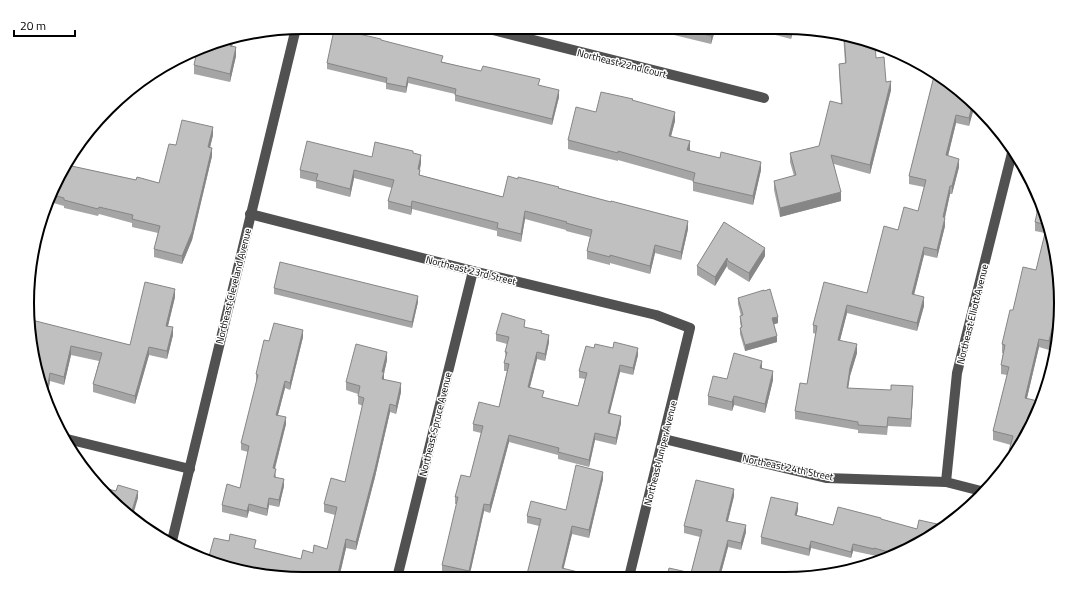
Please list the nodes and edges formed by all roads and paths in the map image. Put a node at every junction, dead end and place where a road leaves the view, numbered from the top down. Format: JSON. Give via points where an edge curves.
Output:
{"nodes":[{"id":1,"x":294,"y":34,"type":"edge"},
{"id":2,"x":508,"y":34,"type":"edge"},
{"id":3,"x":764,"y":98,"type":"dead end"},
{"id":4,"x":1011,"y":157,"type":"edge"},
{"id":5,"x":250,"y":214,"type":"junction"},
{"id":6,"x":472,"y":270,"type":"junction"},
{"id":7,"x":690,"y":328,"type":"joint"},
{"id":8,"x":664,"y":439,"type":"junction"},
{"id":9,"x":71,"y":440,"type":"edge"},
{"id":10,"x":190,"y":469,"type":"junction"},
{"id":11,"x":946,"y":482,"type":"junction"},
{"id":12,"x":978,"y":490,"type":"edge"},
{"id":13,"x":173,"y":538,"type":"edge"},
{"id":14,"x":398,"y":572,"type":"edge"},
{"id":15,"x":630,"y":572,"type":"edge"}],
"edges":[{"from":1,"to":5,"type":"street","name":"Northeast Cleveland Avenue"},
{"from":2,"to":3,"type":"street","name":"Northeast 22nd Court"},
{"from":4,"to":11,"type":"street","name":"Northeast Elliott Avenue","via":[[958,373]]},
{"from":5,"to":6,"type":"street","name":"Northeast 23rd Street"},
{"from":5,"to":10,"type":"street","name":"Northeast Cleveland Avenue"},
{"from":6,"to":7,"type":"street","name":"Northeast 23rd Street","via":[[656,315]]},
{"from":6,"to":14,"type":"street","name":"Northeast Spruce Avenue"},
{"from":7,"to":8,"type":"street","name":"Northeast Juniper Avenue"},
{"from":8,"to":11,"type":"street","name":"Northeast 24th Street","via":[[826,478]]},
{"from":8,"to":15,"type":"street","name":"Northeast Juniper Avenue"},
{"from":9,"to":10,"type":"street"},
{"from":10,"to":13,"type":"street","name":"Northeast Cleveland Avenue"},
{"from":11,"to":12,"type":"street","name":"Northeast 24th Street"}]}
